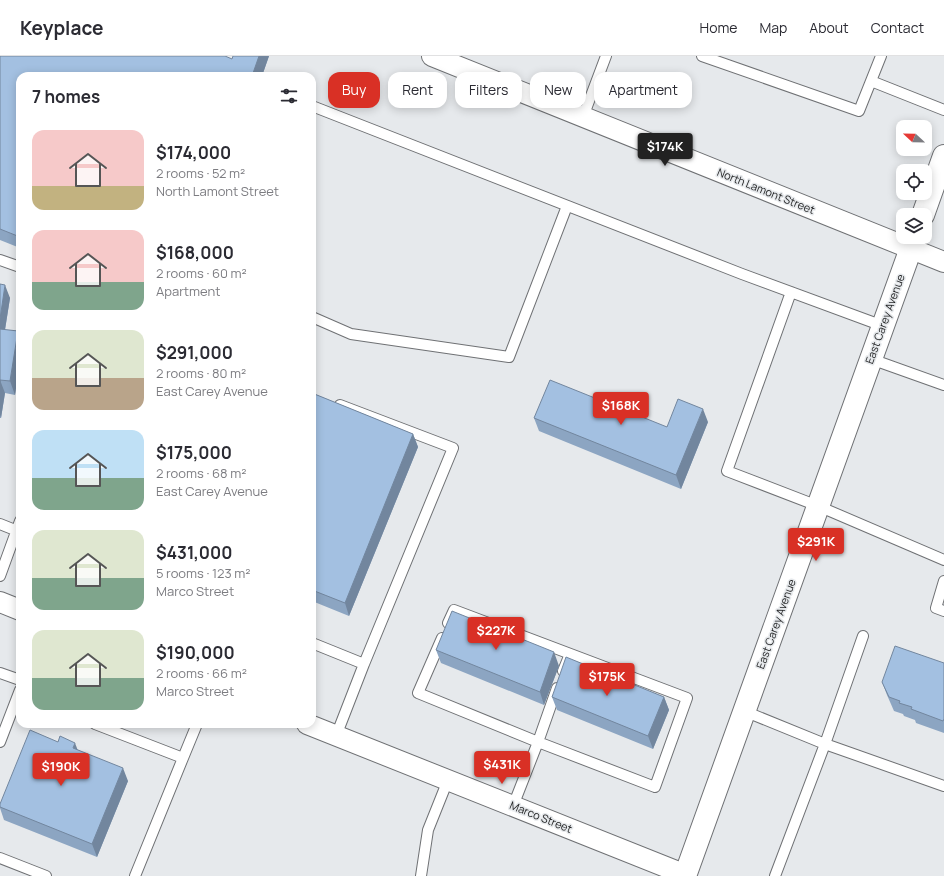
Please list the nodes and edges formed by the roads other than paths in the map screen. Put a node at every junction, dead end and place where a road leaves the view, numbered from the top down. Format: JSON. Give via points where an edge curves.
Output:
{"nodes":[{"id":1,"x":432,"y":56,"type":"edge"},
{"id":2,"x":606,"y":56,"type":"edge"},
{"id":3,"x":702,"y":56,"type":"edge"},
{"id":4,"x":882,"y":56,"type":"edge"},
{"id":5,"x":871,"y":81,"type":"junction"},
{"id":6,"x":316,"y":108,"type":"edge"},
{"id":7,"x":944,"y":110,"type":"edge"},
{"id":8,"x":583,"y":117,"type":"junction"},
{"id":9,"x":944,"y":156,"type":"edge"},
{"id":10,"x":567,"y":206,"type":"junction"},
{"id":11,"x":925,"y":208,"type":"edge"},
{"id":12,"x":896,"y":237,"type":"edge"},
{"id":13,"x":913,"y":244,"type":"edge"},
{"id":14,"x":915,"y":244,"type":"edge"},
{"id":15,"x":0,"y":260,"type":"edge"},
{"id":16,"x":944,"y":262,"type":"edge"},
{"id":17,"x":16,"y":266,"type":"edge"},
{"id":18,"x":791,"y":292,"type":"junction"},
{"id":19,"x":316,"y":319,"type":"edge"},
{"id":20,"x":883,"y":326,"type":"junction"},
{"id":21,"x":871,"y":359,"type":"junction"},
{"id":22,"x":944,"y":386,"type":"edge"},
{"id":23,"x":334,"y":402,"type":"edge"},
{"id":24,"x":818,"y":506,"type":"junction"},
{"id":25,"x":0,"y":524,"type":"edge"},
{"id":26,"x":16,"y":527,"type":"edge"},
{"id":27,"x":16,"y":536,"type":"edge"},
{"id":28,"x":944,"y":560,"type":"edge"},
{"id":29,"x":0,"y":576,"type":"edge"},
{"id":30,"x":944,"y":582,"type":"edge"},
{"id":31,"x":0,"y":602,"type":"edge"},
{"id":32,"x":16,"y":608,"type":"edge"},
{"id":33,"x":944,"y":611,"type":"edge"},
{"id":34,"x":863,"y":636,"type":"dead end"},
{"id":35,"x":316,"y":645,"type":"edge"},
{"id":36,"x":570,"y":654,"type":"junction"},
{"id":37,"x":364,"y":664,"type":"junction"},
{"id":38,"x":0,"y":673,"type":"edge"},
{"id":39,"x":16,"y":679,"type":"edge"},
{"id":40,"x":16,"y":701,"type":"edge"},
{"id":41,"x":744,"y":711,"type":"junction"},
{"id":42,"x":105,"y":728,"type":"edge"},
{"id":43,"x":195,"y":728,"type":"edge"},
{"id":44,"x":316,"y":728,"type":"edge"},
{"id":45,"x":336,"y":736,"type":"junction"},
{"id":46,"x":0,"y":742,"type":"edge"},
{"id":47,"x":538,"y":742,"type":"junction"},
{"id":48,"x":825,"y":744,"type":"junction"},
{"id":49,"x":183,"y":758,"type":"junction"},
{"id":50,"x":448,"y":780,"type":"junction"},
{"id":51,"x":944,"y":786,"type":"edge"},
{"id":52,"x":513,"y":806,"type":"junction"},
{"id":53,"x":0,"y":858,"type":"edge"},
{"id":54,"x":46,"y":876,"type":"edge"},
{"id":55,"x":135,"y":876,"type":"edge"},
{"id":56,"x":421,"y":876,"type":"edge"},
{"id":57,"x":686,"y":876,"type":"edge"},
{"id":58,"x":775,"y":876,"type":"edge"}],
"edges":[{"from":1,"to":8,"type":"street","name":"North Lamont Street"},
{"from":2,"to":8,"type":"lane"},
{"from":3,"to":5,"type":"lane","via":[[859,111]]},
{"from":4,"to":5,"type":"lane"},
{"from":5,"to":7,"type":"lane"},
{"from":6,"to":10,"type":"lane"},
{"from":8,"to":12,"type":"street","name":"North Lamont Street"},
{"from":9,"to":11,"type":"main road"},
{"from":10,"to":18,"type":"lane"},
{"from":10,"to":19,"type":"lane","via":[[509,357],[351,334]]},
{"from":13,"to":20,"type":"main road","name":"East Carey Avenue"},
{"from":14,"to":16,"type":"street","name":"North Lamont Street"},
{"from":15,"to":17,"type":"lane"},
{"from":18,"to":20,"type":"lane"},
{"from":18,"to":24,"type":"lane","via":[[727,471]]},
{"from":20,"to":21,"type":"main road","name":"East Carey Avenue"},
{"from":21,"to":22,"type":"lane"},
{"from":21,"to":24,"type":"main road","name":"East Carey Avenue"},
{"from":23,"to":37,"type":"lane","via":[[453,448]]},
{"from":24,"to":28,"type":"lane"},
{"from":24,"to":41,"type":"main road","name":"East Carey Avenue"},
{"from":25,"to":26,"type":"lane"},
{"from":27,"to":29,"type":"lane"},
{"from":30,"to":33,"type":"lane","via":[[936,608]]},
{"from":31,"to":32,"type":"street"},
{"from":34,"to":48,"type":"lane"},
{"from":35,"to":37,"type":"lane"},
{"from":36,"to":47,"type":"lane"},
{"from":36,"to":47,"type":"lane","via":[[454,610],[418,692]]},
{"from":36,"to":47,"type":"lane","via":[[687,698],[655,787]]},
{"from":37,"to":45,"type":"lane"},
{"from":38,"to":39,"type":"lane"},
{"from":40,"to":46,"type":"lane"},
{"from":41,"to":48,"type":"lane"},
{"from":41,"to":57,"type":"main road","name":"East Carey Avenue"},
{"from":42,"to":49,"type":"lane"},
{"from":43,"to":49,"type":"lane"},
{"from":44,"to":45,"type":"street","name":"Marco Street"},
{"from":45,"to":50,"type":"street","name":"Marco Street"},
{"from":47,"to":52,"type":"lane"},
{"from":48,"to":51,"type":"lane"},
{"from":48,"to":58,"type":"lane"},
{"from":49,"to":55,"type":"lane"},
{"from":50,"to":52,"type":"street","name":"Marco Street"},
{"from":50,"to":56,"type":"lane","via":[[428,830]]},
{"from":52,"to":57,"type":"street","name":"Marco Street"},
{"from":53,"to":54,"type":"lane"}]}
